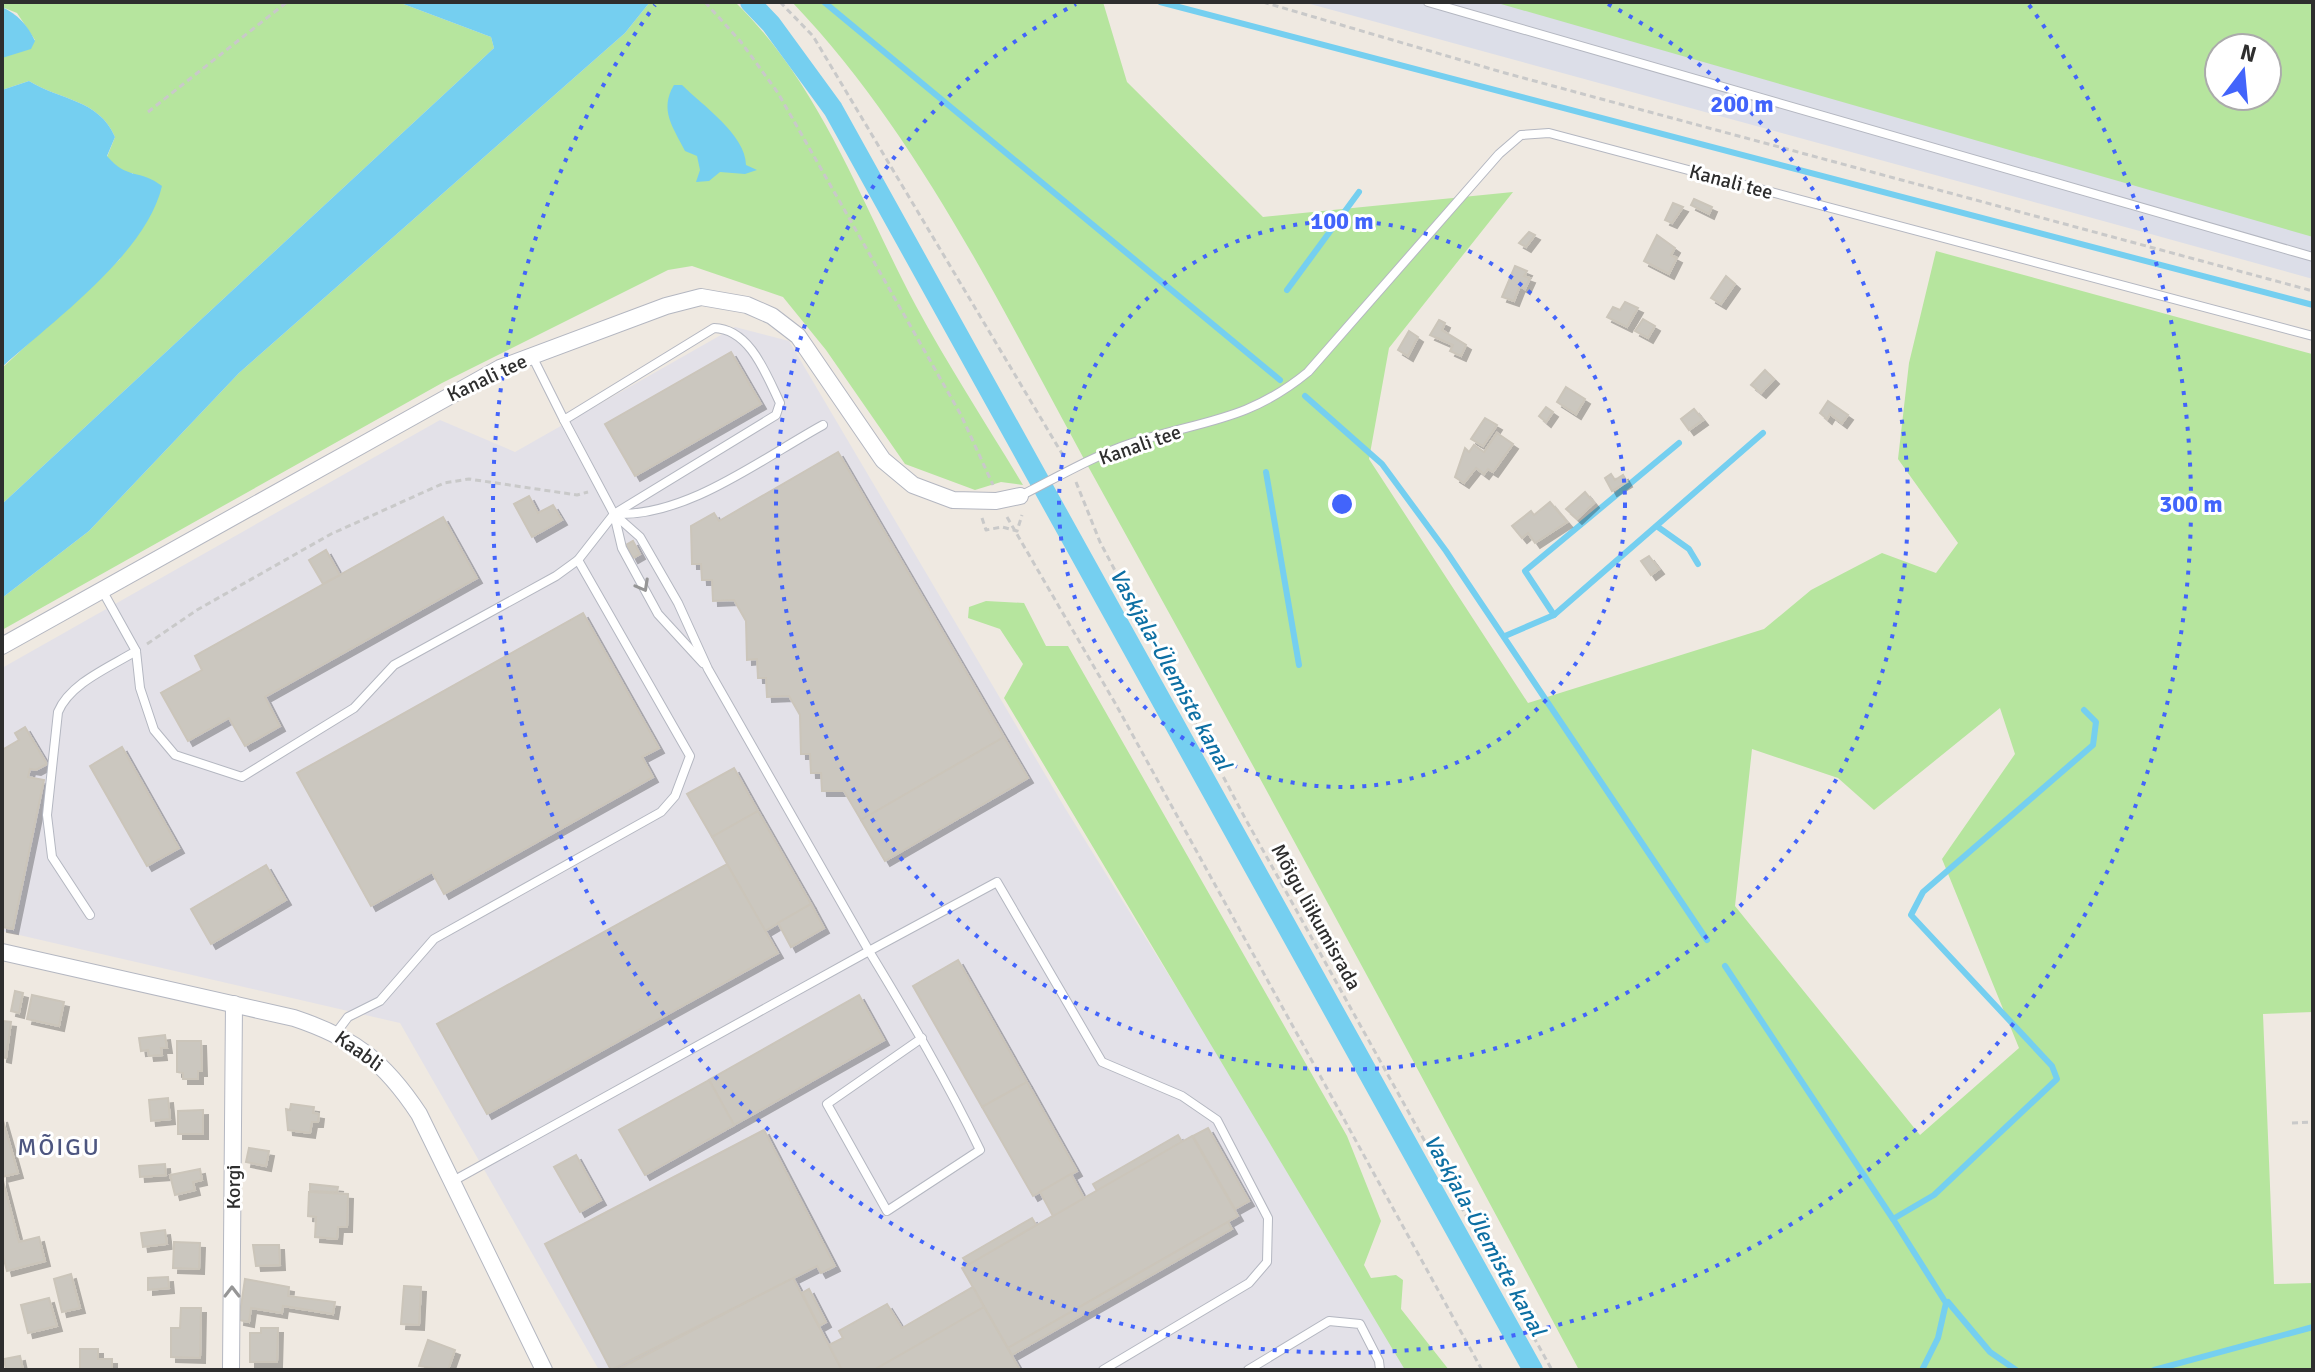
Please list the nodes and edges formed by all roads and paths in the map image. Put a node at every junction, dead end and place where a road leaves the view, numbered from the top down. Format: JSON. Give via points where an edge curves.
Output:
{"nodes":[{"id":1,"x":287,"y":2,"type":"edge"},
{"id":2,"x":705,"y":2,"type":"edge"},
{"id":3,"x":780,"y":2,"type":"edge"},
{"id":4,"x":1263,"y":2,"type":"edge"},
{"id":5,"x":1428,"y":2,"type":"edge"},
{"id":6,"x":148,"y":112,"type":"dead end"},
{"id":7,"x":2313,"y":257,"type":"edge"},
{"id":8,"x":2313,"y":291,"type":"edge"},
{"id":9,"x":2313,"y":336,"type":"edge"},
{"id":10,"x":532,"y":356,"type":"junction"},
{"id":11,"x":564,"y":420,"type":"junction"},
{"id":12,"x":823,"y":425,"type":"dead end"},
{"id":13,"x":1072,"y":470,"type":"junction"},
{"id":14,"x":599,"y":489,"type":"junction"},
{"id":15,"x":1020,"y":496,"type":"joint"},
{"id":16,"x":996,"y":501,"type":"junction"},
{"id":17,"x":614,"y":514,"type":"junction"},
{"id":18,"x":578,"y":560,"type":"junction"},
{"id":19,"x":102,"y":590,"type":"junction"},
{"id":20,"x":2,"y":646,"type":"edge"},
{"id":21,"x":136,"y":651,"type":"junction"},
{"id":22,"x":708,"y":669,"type":"junction"},
{"id":23,"x":90,"y":915,"type":"dead end"},
{"id":24,"x":869,"y":951,"type":"junction"},
{"id":25,"x":2,"y":952,"type":"edge"},
{"id":26,"x":234,"y":1004,"type":"junction"},
{"id":27,"x":336,"y":1033,"type":"junction"},
{"id":28,"x":922,"y":1038,"type":"junction"},
{"id":29,"x":2313,"y":1122,"type":"edge"},
{"id":30,"x":2292,"y":1123,"type":"dead end"},
{"id":31,"x":453,"y":1181,"type":"junction"},
{"id":32,"x":231,"y":1370,"type":"edge"},
{"id":33,"x":544,"y":1370,"type":"edge"},
{"id":34,"x":1103,"y":1370,"type":"edge"},
{"id":35,"x":1248,"y":1370,"type":"edge"},
{"id":36,"x":1380,"y":1370,"type":"edge"},
{"id":37,"x":1482,"y":1370,"type":"edge"},
{"id":38,"x":1552,"y":1370,"type":"edge"}],
"edges":[{"from":1,"to":6,"type":"path"},
{"from":2,"to":16,"type":"path","via":[[778,93],[961,415]]},
{"from":3,"to":13,"type":"path","name":"Mõigu liikumisrada","via":[[813,36]]},
{"from":4,"to":8,"type":"path","via":[[1505,73]]},
{"from":5,"to":7,"type":"lane"},
{"from":9,"to":13,"type":"lane","name":"Kanali tee","via":[[1549,133],[1521,135],[1308,372],[1278,396],[1249,410],[1131,443]]},
{"from":10,"to":11,"type":"lane"},
{"from":10,"to":16,"type":"street","name":"Kanali tee","via":[[701,297],[747,305],[798,336],[896,474],[932,495]]},
{"from":10,"to":19,"type":"street","name":"Kanali tee","via":[[430,405]]},
{"from":11,"to":14,"type":"lane"},
{"from":11,"to":17,"type":"lane","via":[[714,328],[727,328],[743,338],[772,386],[780,403],[776,415]]},
{"from":12,"to":17,"type":"lane","via":[[678,506],[643,515]]},
{"from":13,"to":15,"type":"lane","name":"Kanali tee"},
{"from":13,"to":38,"type":"path","name":"Mõigu liikumisrada","via":[[1100,542],[1245,818]]},
{"from":14,"to":17,"type":"lane"},
{"from":14,"to":21,"type":"path","via":[[577,495],[469,479],[444,483],[331,534]]},
{"from":15,"to":16,"type":"street","name":"Kanali tee"},
{"from":16,"to":37,"type":"path","via":[[1115,703]]},
{"from":17,"to":18,"type":"lane"},
{"from":17,"to":22,"type":"lane","via":[[640,537]]},
{"from":17,"to":22,"type":"lane","one_way":true,"via":[[622,548],[658,614]]},
{"from":18,"to":21,"type":"lane","via":[[394,665],[354,708],[242,777],[175,755],[154,730],[140,688]]},
{"from":18,"to":27,"type":"lane","via":[[690,756],[675,796],[661,812],[434,939],[380,1001],[348,1017]]},
{"from":19,"to":20,"type":"street","name":"Kanali tee"},
{"from":19,"to":21,"type":"lane"},
{"from":21,"to":23,"type":"lane","via":[[81,684],[58,712],[47,815],[52,857]]},
{"from":22,"to":24,"type":"lane"},
{"from":24,"to":28,"type":"lane"},
{"from":24,"to":31,"type":"lane"},
{"from":24,"to":34,"type":"lane","via":[[997,882],[1102,1062],[1182,1096],[1217,1120],[1268,1218],[1267,1262],[1249,1283]]},
{"from":25,"to":26,"type":"street","name":"Kaabli"},
{"from":26,"to":27,"type":"street","name":"Kaabli"},
{"from":32,"to":26,"type":"street","name":"Korgi","one_way":true},
{"from":27,"to":31,"type":"street","name":"Kaabli","via":[[371,1055],[399,1084]]},
{"from":28,"to":28,"type":"lane","via":[[980,1150],[887,1211],[827,1104]]},
{"from":29,"to":30,"type":"path"},
{"from":31,"to":33,"type":"street","name":"Kaabli"},
{"from":35,"to":36,"type":"lane","via":[[1329,1321],[1360,1324]]}]}
